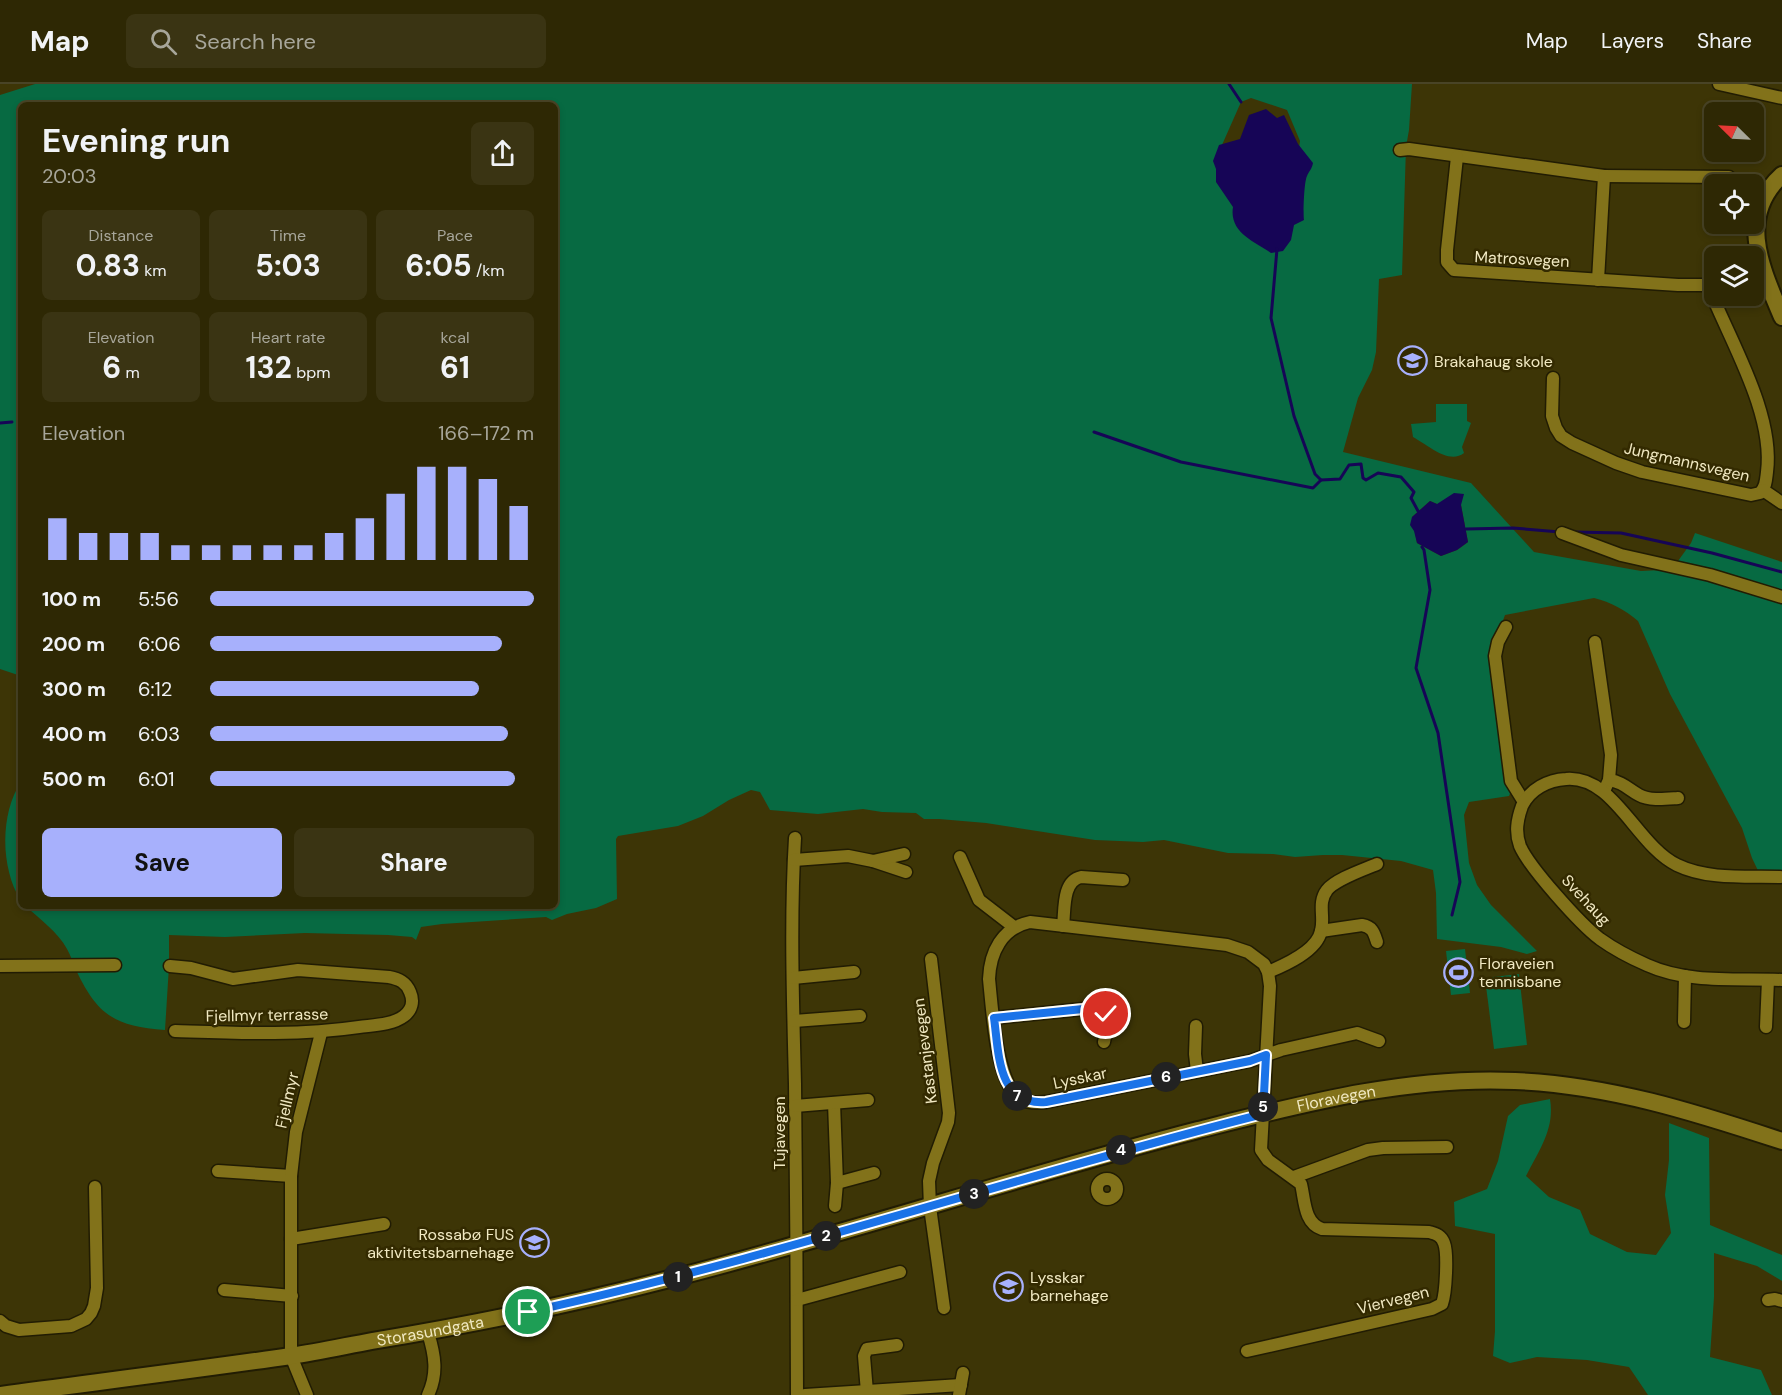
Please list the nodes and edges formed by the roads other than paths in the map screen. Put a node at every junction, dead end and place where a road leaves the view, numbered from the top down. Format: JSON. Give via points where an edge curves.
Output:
{"nodes":[{"id":1,"x":1719,"y":84,"type":"edge"},
{"id":2,"x":1782,"y":98,"type":"edge"},
{"id":3,"x":1400,"y":150,"type":"dead end"},
{"id":4,"x":1457,"y":157,"type":"junction"},
{"id":5,"x":1782,"y":175,"type":"edge"},
{"id":6,"x":1604,"y":176,"type":"junction"},
{"id":7,"x":1704,"y":177,"type":"edge"},
{"id":8,"x":1756,"y":246,"type":"edge"},
{"id":9,"x":1598,"y":280,"type":"junction"},
{"id":10,"x":1764,"y":282,"type":"edge"},
{"id":11,"x":1704,"y":286,"type":"edge"},
{"id":12,"x":1717,"y":306,"type":"edge"},
{"id":13,"x":1782,"y":317,"type":"edge"},
{"id":14,"x":1553,"y":378,"type":"dead end"},
{"id":15,"x":1763,"y":490,"type":"junction"},
{"id":16,"x":1782,"y":503,"type":"edge"},
{"id":17,"x":1562,"y":533,"type":"dead end"},
{"id":18,"x":1782,"y":597,"type":"edge"},
{"id":19,"x":1506,"y":627,"type":"dead end"},
{"id":20,"x":1595,"y":642,"type":"dead end"},
{"id":21,"x":1607,"y":785,"type":"junction"},
{"id":22,"x":1678,"y":798,"type":"dead end"},
{"id":23,"x":1524,"y":802,"type":"junction"},
{"id":24,"x":795,"y":838,"type":"dead end"},
{"id":25,"x":904,"y":854,"type":"dead end"},
{"id":26,"x":960,"y":856,"type":"dead end"},
{"id":27,"x":794,"y":860,"type":"junction"},
{"id":28,"x":873,"y":861,"type":"junction"},
{"id":29,"x":1377,"y":864,"type":"dead end"},
{"id":30,"x":906,"y":872,"type":"dead end"},
{"id":31,"x":1780,"y":878,"type":"dead end"},
{"id":32,"x":1123,"y":880,"type":"dead end"},
{"id":33,"x":1063,"y":926,"type":"junction"},
{"id":34,"x":1014,"y":927,"type":"junction"},
{"id":35,"x":1321,"y":932,"type":"junction"},
{"id":36,"x":1377,"y":942,"type":"dead end"},
{"id":37,"x":931,"y":959,"type":"dead end"},
{"id":38,"x":115,"y":965,"type":"dead end"},
{"id":39,"x":0,"y":966,"type":"edge"},
{"id":40,"x":170,"y":966,"type":"dead end"},
{"id":41,"x":854,"y":972,"type":"dead end"},
{"id":42,"x":1268,"y":972,"type":"junction"},
{"id":43,"x":1685,"y":976,"type":"junction"},
{"id":44,"x":793,"y":978,"type":"junction"},
{"id":45,"x":1768,"y":980,"type":"junction"},
{"id":46,"x":1782,"y":980,"type":"edge"},
{"id":47,"x":860,"y":1016,"type":"dead end"},
{"id":48,"x":994,"y":1018,"type":"junction"},
{"id":49,"x":794,"y":1022,"type":"junction"},
{"id":50,"x":1684,"y":1022,"type":"dead end"},
{"id":51,"x":1196,"y":1026,"type":"dead end"},
{"id":52,"x":1766,"y":1027,"type":"dead end"},
{"id":53,"x":175,"y":1031,"type":"dead end"},
{"id":54,"x":321,"y":1033,"type":"junction"},
{"id":55,"x":1379,"y":1041,"type":"dead end"},
{"id":56,"x":1104,"y":1042,"type":"dead end"},
{"id":57,"x":1266,"y":1055,"type":"junction"},
{"id":58,"x":1197,"y":1071,"type":"junction"},
{"id":59,"x":868,"y":1100,"type":"dead end"},
{"id":60,"x":834,"y":1102,"type":"junction"},
{"id":61,"x":795,"y":1106,"type":"junction"},
{"id":62,"x":1263,"y":1114,"type":"junction"},
{"id":63,"x":1782,"y":1142,"type":"edge"},
{"id":64,"x":1447,"y":1147,"type":"dead end"},
{"id":65,"x":218,"y":1171,"type":"dead end"},
{"id":66,"x":874,"y":1173,"type":"dead end"},
{"id":67,"x":291,"y":1176,"type":"junction"},
{"id":68,"x":1294,"y":1177,"type":"junction"},
{"id":69,"x":837,"y":1183,"type":"junction"},
{"id":70,"x":95,"y":1187,"type":"dead end"},
{"id":71,"x":835,"y":1206,"type":"dead end"},
{"id":72,"x":930,"y":1207,"type":"junction"},
{"id":73,"x":384,"y":1224,"type":"dead end"},
{"id":74,"x":291,"y":1239,"type":"junction"},
{"id":75,"x":795,"y":1245,"type":"junction"},
{"id":76,"x":900,"y":1272,"type":"dead end"},
{"id":77,"x":224,"y":1290,"type":"dead end"},
{"id":78,"x":291,"y":1296,"type":"junction"},
{"id":79,"x":797,"y":1300,"type":"junction"},
{"id":80,"x":1768,"y":1300,"type":"dead end"},
{"id":81,"x":1782,"y":1300,"type":"edge"},
{"id":82,"x":944,"y":1308,"type":"dead end"},
{"id":83,"x":0,"y":1322,"type":"edge"},
{"id":84,"x":428,"y":1333,"type":"junction"},
{"id":85,"x":897,"y":1345,"type":"dead end"},
{"id":86,"x":1247,"y":1351,"type":"dead end"},
{"id":87,"x":291,"y":1356,"type":"junction"},
{"id":88,"x":959,"y":1384,"type":"edge"},
{"id":89,"x":62,"y":1391,"type":"edge"},
{"id":90,"x":867,"y":1392,"type":"junction"},
{"id":91,"x":0,"y":1395,"type":"edge"},
{"id":92,"x":307,"y":1395,"type":"edge"},
{"id":93,"x":428,"y":1395,"type":"edge"},
{"id":94,"x":797,"y":1395,"type":"edge"},
{"id":95,"x":806,"y":1395,"type":"edge"}],
"edges":[{"from":1,"to":2,"type":"street"},
{"from":3,"to":4,"type":"street"},
{"from":4,"to":6,"type":"street"},
{"from":4,"to":9,"type":"street","name":"Matrosvegen","via":[[1447,250],[1449,267],[1459,272]]},
{"from":5,"to":8,"type":"street","via":[[1765,195],[1759,211]]},
{"from":6,"to":7,"type":"street"},
{"from":6,"to":9,"type":"street"},
{"from":9,"to":11,"type":"street","name":"Matrosvegen"},
{"from":10,"to":13,"type":"street"},
{"from":12,"to":15,"type":"street","name":"Jungmannsvegen","via":[[1760,406],[1769,459]]},
{"from":14,"to":15,"type":"street","name":"Jungmannsvegen","via":[[1552,417],[1561,436],[1572,443],[1642,471],[1751,495]]},
{"from":15,"to":16,"type":"street","name":"Jungmannsvegen"},
{"from":17,"to":18,"type":"street","via":[[1621,555],[1710,575]]},
{"from":19,"to":23,"type":"street","via":[[1495,656],[1511,781]]},
{"from":20,"to":21,"type":"street","via":[[1611,755]]},
{"from":21,"to":22,"type":"street","via":[[1619,781],[1651,799]]},
{"from":21,"to":23,"type":"street","via":[[1580,779],[1552,781],[1536,788]]},
{"from":21,"to":31,"type":"street","via":[[1650,845],[1677,865],[1708,874]]},
{"from":23,"to":43,"type":"street","name":"Svehaug","via":[[1518,818],[1520,844],[1527,858],[1584,925],[1636,959]]},
{"from":24,"to":27,"type":"street","name":"Tujavegen"},
{"from":25,"to":28,"type":"street"},
{"from":26,"to":34,"type":"street","via":[[979,900]]},
{"from":27,"to":28,"type":"street","via":[[842,856]]},
{"from":27,"to":44,"type":"street","name":"Tujavegen"},
{"from":28,"to":30,"type":"street"},
{"from":29,"to":35,"type":"street","via":[[1328,890],[1321,903]]},
{"from":32,"to":33,"type":"street","via":[[1075,878],[1068,886]]},
{"from":33,"to":34,"type":"street","via":[[1030,922]]},
{"from":33,"to":42,"type":"street","via":[[1227,945],[1248,952]]},
{"from":34,"to":48,"type":"street","name":"Lysskar","via":[[999,943],[990,966]]},
{"from":35,"to":36,"type":"street","via":[[1368,926]]},
{"from":35,"to":42,"type":"street","via":[[1300,956]]},
{"from":37,"to":72,"type":"street","name":"Kastanjevegen","via":[[949,1113],[930,1172]]},
{"from":38,"to":39,"type":"street"},
{"from":40,"to":54,"type":"street","name":"Fjellmyr terrasse","via":[[233,979],[298,970],[389,977],[409,987],[411,1007],[400,1018]]},
{"from":41,"to":44,"type":"street"},
{"from":42,"to":57,"type":"street"},
{"from":43,"to":45,"type":"street","name":"Svehaug"},
{"from":43,"to":50,"type":"street"},
{"from":44,"to":49,"type":"street","name":"Tujavegen"},
{"from":45,"to":46,"type":"street","name":"Svehaug"},
{"from":45,"to":52,"type":"street"},
{"from":47,"to":49,"type":"street"},
{"from":48,"to":56,"type":"street","name":"Lysskar","via":[[1093,1008],[1106,1014]]},
{"from":48,"to":58,"type":"street","name":"Lysskar","via":[[1005,1080],[1014,1094],[1025,1101],[1046,1102]]},
{"from":49,"to":61,"type":"street","name":"Tujavegen"},
{"from":51,"to":58,"type":"street"},
{"from":53,"to":54,"type":"street","name":"Fjellmyr terrasse"},
{"from":54,"to":67,"type":"street","name":"Fjellmyr","via":[[296,1132]]},
{"from":55,"to":57,"type":"street","name":"Lysskar","via":[[1357,1033]]},
{"from":57,"to":58,"type":"street","name":"Lysskar"},
{"from":57,"to":62,"type":"street"},
{"from":59,"to":60,"type":"street"},
{"from":60,"to":61,"type":"street"},
{"from":60,"to":69,"type":"street"},
{"from":61,"to":75,"type":"street","name":"Tujavegen"},
{"from":62,"to":63,"type":"street","name":"Floravegen","via":[[1400,1086],[1515,1081],[1580,1087],[1649,1100]]},
{"from":62,"to":68,"type":"street","via":[[1263,1155]]},
{"from":62,"to":72,"type":"street","name":"Floravegen","via":[[1116,1151]]},
{"from":64,"to":68,"type":"street","via":[[1368,1150]]},
{"from":65,"to":67,"type":"street"},
{"from":66,"to":69,"type":"street"},
{"from":67,"to":74,"type":"street","name":"Fjellmyr"},
{"from":68,"to":86,"type":"street","name":"Viervegen","via":[[1301,1184],[1308,1220],[1315,1227],[1439,1235],[1444,1243],[1446,1294],[1442,1304],[1432,1309]]},
{"from":69,"to":71,"type":"street"},
{"from":70,"to":83,"type":"street","via":[[97,1288],[91,1313],[71,1326],[19,1330]]},
{"from":72,"to":75,"type":"street","name":"Floravegen"},
{"from":72,"to":82,"type":"street","name":"Kastanjevegen"},
{"from":73,"to":74,"type":"street"},
{"from":74,"to":78,"type":"street","name":"Fjellmyr"},
{"from":75,"to":79,"type":"street","name":"Tujavegen"},
{"from":75,"to":84,"type":"street","name":"Storasundgata","via":[[588,1299]]},
{"from":76,"to":79,"type":"street"},
{"from":77,"to":78,"type":"street"},
{"from":78,"to":87,"type":"street","name":"Fjellmyr"},
{"from":79,"to":94,"type":"street","name":"Tujavegen"},
{"from":80,"to":81,"type":"street"},
{"from":84,"to":87,"type":"street","name":"Storasundgata"},
{"from":84,"to":93,"type":"street","via":[[436,1374]]},
{"from":85,"to":90,"type":"street","via":[[867,1349]]},
{"from":87,"to":89,"type":"street","name":"Storasundgata"},
{"from":87,"to":92,"type":"street"},
{"from":88,"to":90,"type":"street"},
{"from":89,"to":91,"type":"street","name":"Storasundgata"},
{"from":90,"to":95,"type":"street"}]}
